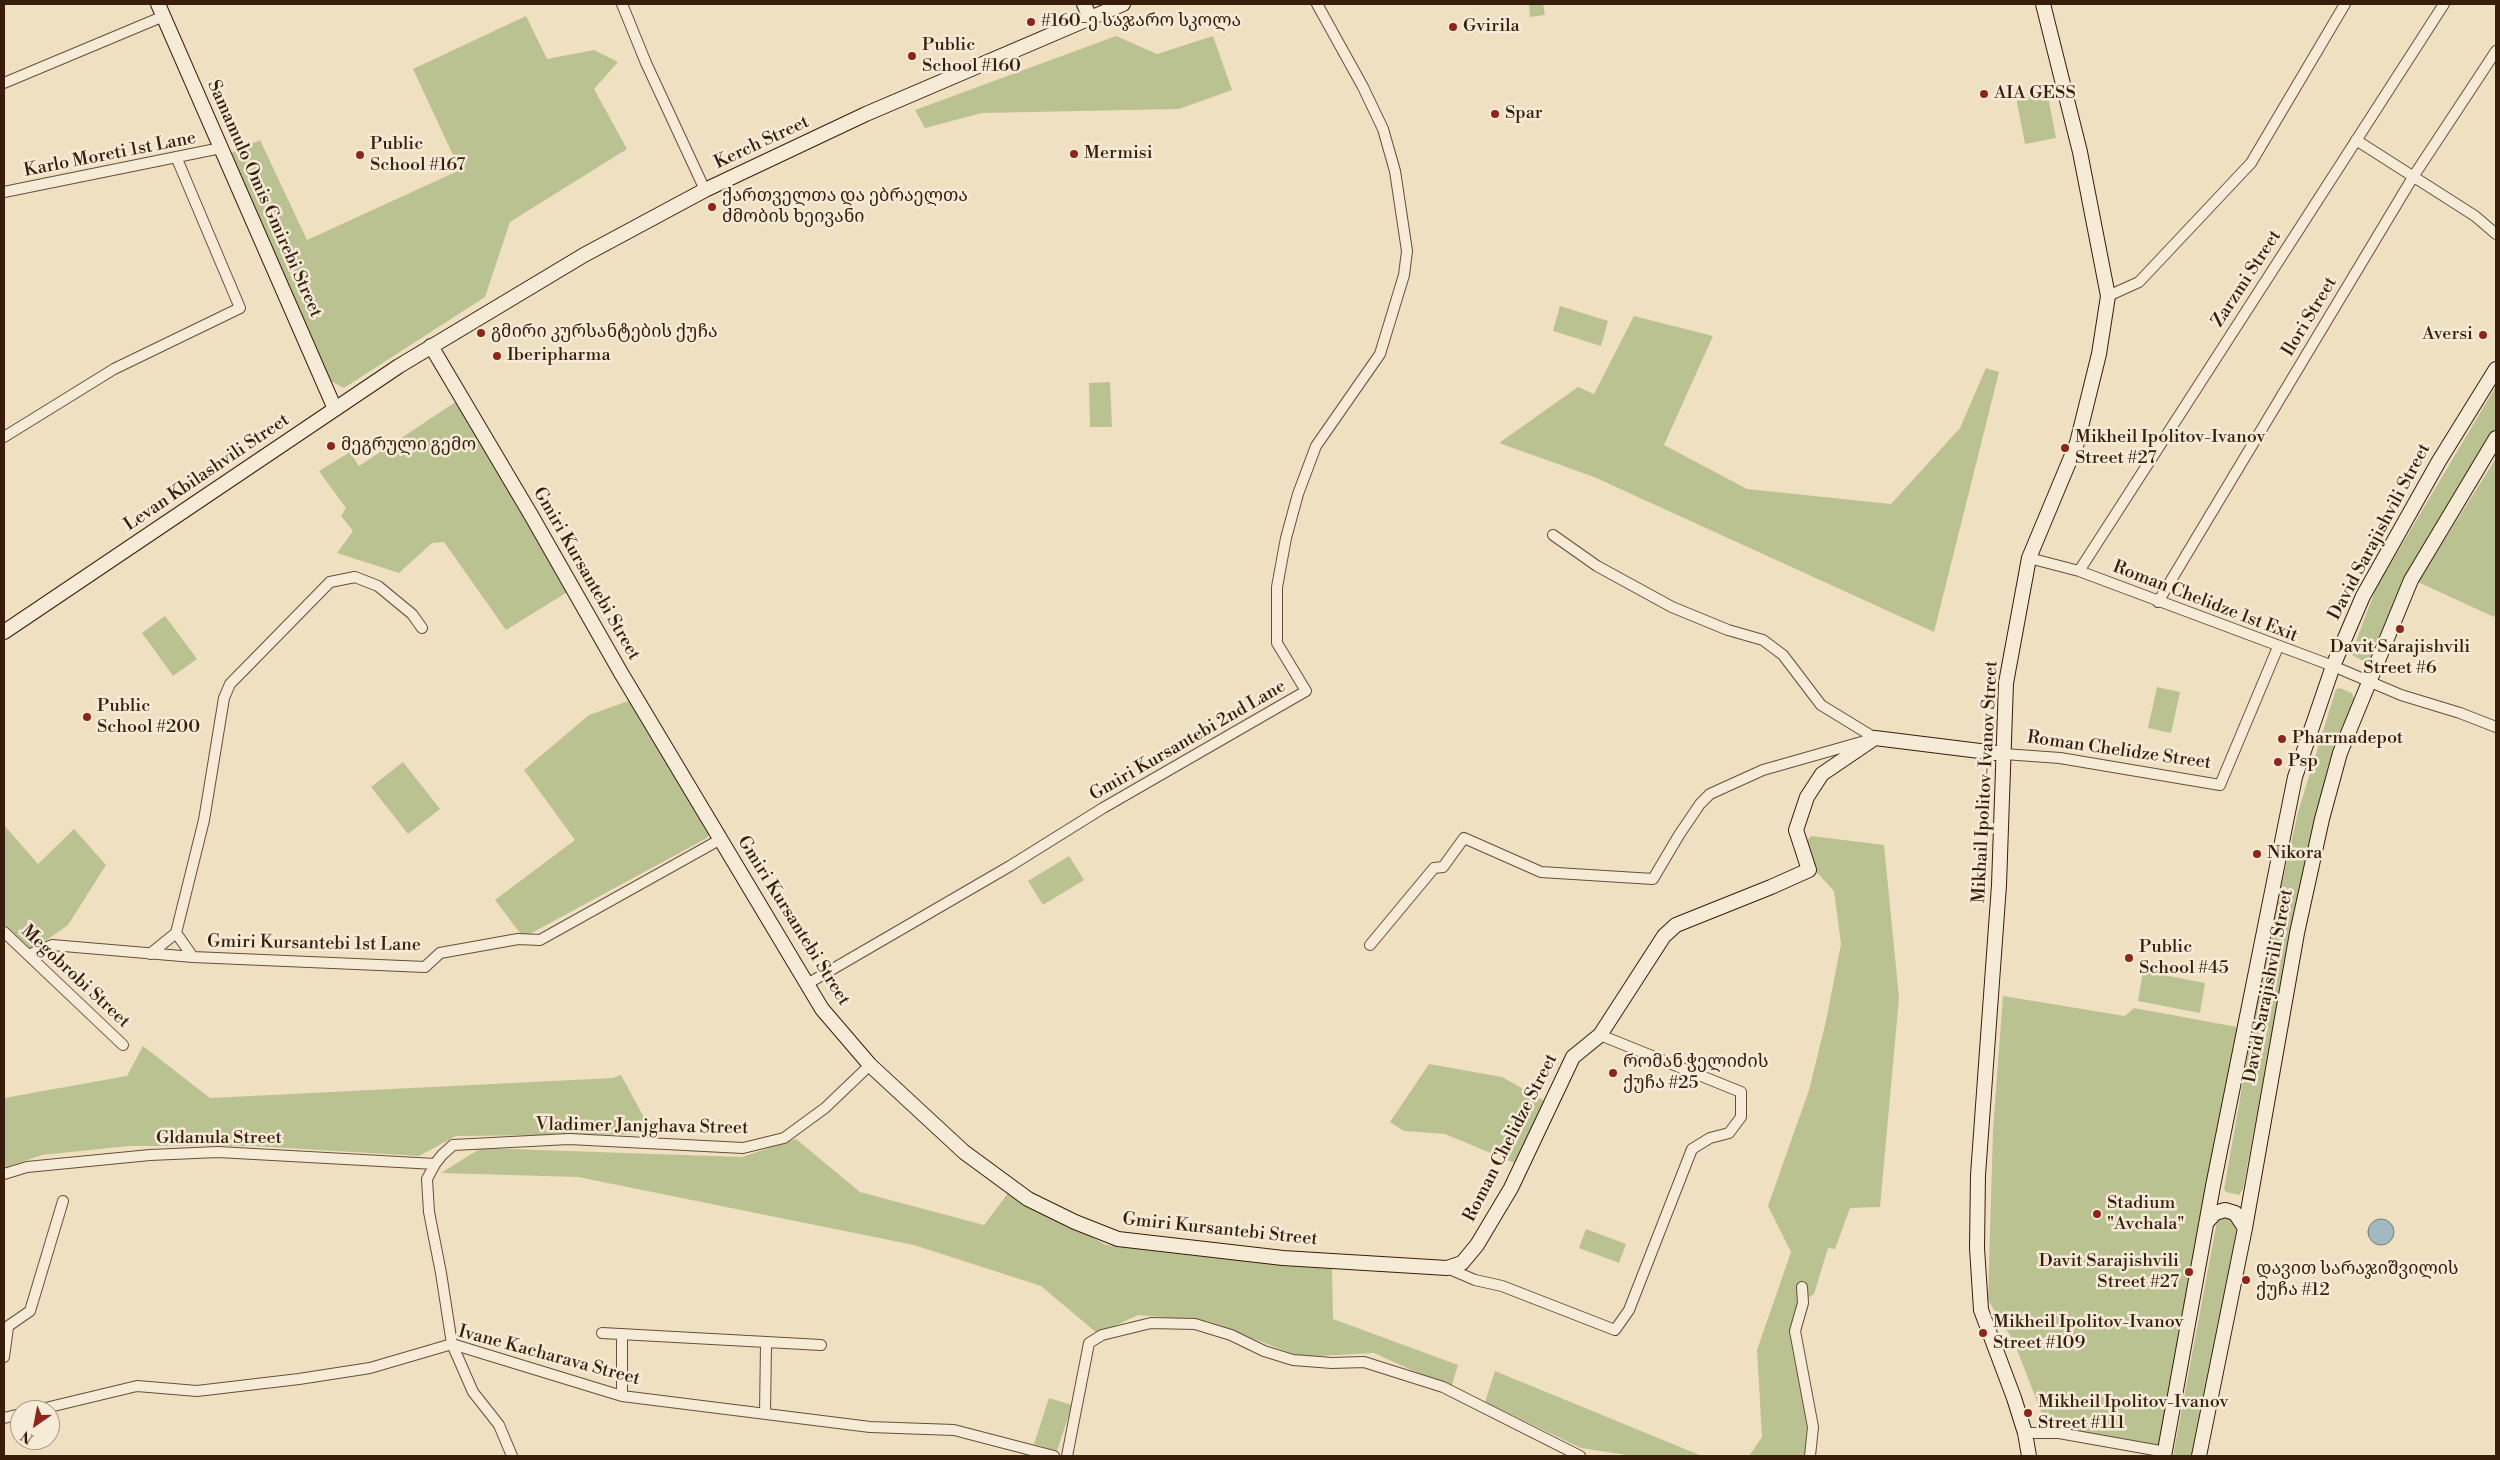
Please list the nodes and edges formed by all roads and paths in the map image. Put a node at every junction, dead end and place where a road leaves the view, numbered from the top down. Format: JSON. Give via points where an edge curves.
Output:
{"nodes":[{"id":1,"x":622,"y":4,"type":"edge"},
{"id":2,"x":1084,"y":4,"type":"edge"},
{"id":3,"x":1123,"y":4,"type":"edge"},
{"id":4,"x":1317,"y":4,"type":"edge"},
{"id":5,"x":2043,"y":4,"type":"edge"},
{"id":6,"x":2345,"y":4,"type":"edge"},
{"id":7,"x":2444,"y":4,"type":"edge"},
{"id":8,"x":161,"y":10,"type":"edge"},
{"id":9,"x":1090,"y":18,"type":"junction"},
{"id":10,"x":2496,"y":51,"type":"edge"},
{"id":11,"x":4,"y":83,"type":"edge"},
{"id":12,"x":2356,"y":140,"type":"junction"},
{"id":13,"x":222,"y":148,"type":"junction"},
{"id":14,"x":177,"y":159,"type":"junction"},
{"id":15,"x":2413,"y":177,"type":"junction"},
{"id":16,"x":705,"y":190,"type":"junction"},
{"id":17,"x":4,"y":192,"type":"edge"},
{"id":18,"x":2496,"y":234,"type":"edge"},
{"id":19,"x":2108,"y":296,"type":"junction"},
{"id":20,"x":431,"y":346,"type":"junction"},
{"id":21,"x":2496,"y":369,"type":"edge"},
{"id":22,"x":335,"y":409,"type":"junction"},
{"id":23,"x":4,"y":437,"type":"edge"},
{"id":24,"x":2496,"y":438,"type":"edge"},
{"id":25,"x":1553,"y":535,"type":"dead end"},
{"id":26,"x":2029,"y":558,"type":"junction"},
{"id":27,"x":2079,"y":571,"type":"junction"},
{"id":28,"x":2158,"y":602,"type":"junction"},
{"id":29,"x":422,"y":628,"type":"dead end"},
{"id":30,"x":4,"y":632,"type":"edge"},
{"id":31,"x":2278,"y":647,"type":"junction"},
{"id":32,"x":2333,"y":666,"type":"junction"},
{"id":33,"x":2368,"y":680,"type":"junction"},
{"id":34,"x":2496,"y":727,"type":"edge"},
{"id":35,"x":1875,"y":738,"type":"junction"},
{"id":36,"x":2004,"y":754,"type":"junction"},
{"id":37,"x":720,"y":839,"type":"junction"},
{"id":38,"x":4,"y":932,"type":"edge"},
{"id":39,"x":176,"y":934,"type":"junction"},
{"id":40,"x":1370,"y":945,"type":"dead end"},
{"id":41,"x":150,"y":954,"type":"junction"},
{"id":42,"x":28,"y":955,"type":"junction"},
{"id":43,"x":193,"y":957,"type":"junction"},
{"id":44,"x":807,"y":984,"type":"junction"},
{"id":45,"x":1600,"y":1035,"type":"junction"},
{"id":46,"x":123,"y":1045,"type":"dead end"},
{"id":47,"x":870,"y":1065,"type":"junction"},
{"id":48,"x":435,"y":1164,"type":"junction"},
{"id":49,"x":4,"y":1174,"type":"edge"},
{"id":50,"x":2213,"y":1186,"type":"junction"},
{"id":51,"x":2250,"y":1198,"type":"junction"},
{"id":52,"x":63,"y":1201,"type":"dead end"},
{"id":53,"x":2208,"y":1221,"type":"junction"},
{"id":54,"x":2245,"y":1228,"type":"junction"},
{"id":55,"x":1447,"y":1268,"type":"junction"},
{"id":56,"x":1802,"y":1287,"type":"dead end"},
{"id":57,"x":6,"y":1328,"type":"edge"},
{"id":58,"x":602,"y":1333,"type":"dead end"},
{"id":59,"x":622,"y":1334,"type":"junction"},
{"id":60,"x":452,"y":1344,"type":"junction"},
{"id":61,"x":766,"y":1344,"type":"junction"},
{"id":62,"x":821,"y":1345,"type":"dead end"},
{"id":63,"x":4,"y":1357,"type":"edge"},
{"id":64,"x":622,"y":1396,"type":"junction"},
{"id":65,"x":60,"y":1404,"type":"edge"},
{"id":66,"x":765,"y":1413,"type":"junction"},
{"id":67,"x":2025,"y":1433,"type":"junction"},
{"id":68,"x":2165,"y":1454,"type":"edge"},
{"id":69,"x":512,"y":1456,"type":"edge"},
{"id":70,"x":1054,"y":1456,"type":"edge"},
{"id":71,"x":1067,"y":1456,"type":"edge"},
{"id":72,"x":1580,"y":1456,"type":"edge"},
{"id":73,"x":1810,"y":1456,"type":"edge"},
{"id":74,"x":2029,"y":1456,"type":"edge"},
{"id":75,"x":2199,"y":1456,"type":"edge"}],
"edges":[{"from":1,"to":16,"type":"street"},
{"from":2,"to":9,"type":"street"},
{"from":3,"to":9,"type":"street","name":"Kerch Street"},
{"from":4,"to":44,"type":"street","name":"Gmiri Kursantebi 2nd Lane","via":[[1383,129],[1396,171],[1407,251],[1404,275],[1380,354],[1316,446],[1286,538],[1277,587],[1277,643],[1306,691]]},
{"from":5,"to":19,"type":"street","name":"Mikhail Ipolitov-Ivanov Street","via":[[2080,152]]},
{"from":6,"to":19,"type":"street","via":[[2251,163],[2139,282]]},
{"from":7,"to":12,"type":"street","name":"Zarzmi Street"},
{"from":8,"to":11,"type":"street"},
{"from":8,"to":13,"type":"street","name":"Samamulo Omis Gmirebi Street"},
{"from":9,"to":16,"type":"street","name":"Kerch Street","via":[[866,114]]},
{"from":10,"to":15,"type":"street","name":"Ilori Street"},
{"from":12,"to":15,"type":"street"},
{"from":12,"to":27,"type":"street","name":"Zarzmi Street"},
{"from":13,"to":14,"type":"street","name":"Karlo Moreti 1st Lane"},
{"from":13,"to":22,"type":"street","name":"Samamulo Omis Gmirebi Street"},
{"from":14,"to":17,"type":"street","name":"Karlo Moreti 1st Lane"},
{"from":14,"to":23,"type":"street","via":[[240,308],[114,368]]},
{"from":15,"to":18,"type":"street","via":[[2475,216]]},
{"from":15,"to":28,"type":"street","name":"Ilori Street"},
{"from":16,"to":20,"type":"street","name":"Kerch Street","via":[[584,256]]},
{"from":19,"to":26,"type":"street","name":"Mikhail Ipolitov-Ivanov Street","via":[[2099,354],[2077,443]]},
{"from":20,"to":22,"type":"street","name":"Levan Kbilashvili Street"},
{"from":20,"to":37,"type":"street","name":"Gmiri Kursantebi Street"},
{"from":21,"to":32,"type":"street","name":"David Sarajishvili Street","via":[[2438,462],[2364,596]]},
{"from":22,"to":30,"type":"street","name":"Levan Kbilashvili Street"},
{"from":24,"to":33,"type":"street","name":"David Sarajishvili Street","via":[[2411,580]]},
{"from":25,"to":35,"type":"street","via":[[1597,566],[1672,607],[1728,630],[1763,640],[1782,655],[1821,705]]},
{"from":26,"to":27,"type":"street","name":"Roman Chelidze 1st Exit"},
{"from":26,"to":36,"type":"street","name":"Mikhail Ipolitov-Ivanov Street","via":[[2006,683]]},
{"from":27,"to":28,"type":"street","name":"Roman Chelidze 1st Exit"},
{"from":28,"to":31,"type":"street","name":"Roman Chelidze 1st Exit"},
{"from":29,"to":39,"type":"street","via":[[412,614],[378,586],[355,577],[330,582],[230,684],[224,698],[204,820]]},
{"from":31,"to":32,"type":"street","name":"Roman Chelidze 1st Exit"},
{"from":31,"to":36,"type":"street","name":"Roman Chelidze Street","via":[[2220,785],[2060,758]]},
{"from":32,"to":33,"type":"street","name":"Roman Chelidze 1st Exit"},
{"from":32,"to":50,"type":"street","name":"David Sarajishvili Street","via":[[2294,777]]},
{"from":33,"to":34,"type":"street","name":"Roman Chelidze 1st Exit","via":[[2401,695]]},
{"from":33,"to":51,"type":"street","name":"David Sarajishvili Street","via":[[2340,752],[2322,819],[2297,933]]},
{"from":35,"to":36,"type":"street","name":"Roman Chelidze Street"},
{"from":35,"to":40,"type":"street","via":[[1763,770],[1710,794],[1678,835],[1653,878],[1541,872],[1464,838],[1443,867],[1434,868]]},
{"from":35,"to":45,"type":"street","name":"Roman Chelidze Street","via":[[1822,774],[1807,797],[1796,830],[1808,870],[1676,925],[1664,936]]},
{"from":36,"to":67,"type":"street","name":"Mikhail Ipolitov-Ivanov Street","via":[[1999,885],[1978,1175],[1977,1248],[1982,1310]]},
{"from":37,"to":43,"type":"street","name":"Gmiri Kursantebi 1st Lane","via":[[540,940],[518,939],[440,953],[425,967]]},
{"from":37,"to":44,"type":"street","name":"Gmiri Kursantebi Street"},
{"from":38,"to":42,"type":"street","name":"Megobrobi Street"},
{"from":39,"to":41,"type":"street"},
{"from":39,"to":43,"type":"street"},
{"from":41,"to":42,"type":"street","name":"Gmiri Kursantebi 1st Lane","via":[[52,945]]},
{"from":41,"to":43,"type":"street","name":"Gmiri Kursantebi 1st Lane"},
{"from":42,"to":46,"type":"street","name":"Megobrobi Street"},
{"from":44,"to":47,"type":"street","name":"Gmiri Kursantebi Street","via":[[822,1009]]},
{"from":45,"to":55,"type":"street","name":"Roman Chelidze Street","via":[[1572,1057],[1511,1188],[1477,1245],[1462,1263]]},
{"from":45,"to":55,"type":"street","via":[[1741,1092],[1741,1116],[1729,1133],[1710,1138],[1692,1149],[1628,1310],[1615,1330]]},
{"from":47,"to":48,"type":"street","name":"Vladimer Janjghava Street","via":[[825,1108],[784,1138],[743,1148],[569,1139],[453,1145]]},
{"from":47,"to":55,"type":"street","name":"Gmiri Kursantebi Street","via":[[964,1152],[1028,1199],[1103,1234],[1118,1239],[1283,1258]]},
{"from":48,"to":49,"type":"street","name":"Gldanula Street","via":[[218,1152],[27,1167]]},
{"from":48,"to":60,"type":"street","name":"Vladimer Janjghava Street","via":[[427,1180],[429,1212]]},
{"from":50,"to":51,"type":"street","via":[[2218,1196],[2228,1203],[2240,1204]]},
{"from":50,"to":53,"type":"street","name":"David Sarajishvili Street"},
{"from":51,"to":54,"type":"street","name":"David Sarajishvili Street"},
{"from":52,"to":57,"type":"street","via":[[30,1311]]},
{"from":53,"to":54,"type":"street","via":[[2215,1213],[2225,1210],[2235,1214]]},
{"from":53,"to":68,"type":"street","name":"David Sarajishvili Street"},
{"from":54,"to":75,"type":"street","name":"David Sarajishvili Street"},
{"from":56,"to":73,"type":"street","via":[[1803,1304],[1795,1331],[1813,1427]]},
{"from":57,"to":63,"type":"street"},
{"from":58,"to":59,"type":"street"},
{"from":59,"to":61,"type":"street"},
{"from":59,"to":64,"type":"street"},
{"from":60,"to":64,"type":"street","name":"Ivane Kacharava Street"},
{"from":60,"to":65,"type":"street","name":"Ivane Kacharava Street","via":[[370,1368],[299,1379],[197,1391],[137,1386]]},
{"from":60,"to":69,"type":"street","name":"Vladimer Janjghava Street","via":[[473,1392],[499,1425]]},
{"from":61,"to":62,"type":"street"},
{"from":61,"to":66,"type":"street"},
{"from":64,"to":66,"type":"street","name":"Ivane Kacharava Street"},
{"from":66,"to":70,"type":"street","name":"Ivane Kacharava Street","via":[[870,1427],[954,1430]]},
{"from":67,"to":68,"type":"street","via":[[2059,1433]]},
{"from":67,"to":74,"type":"street","name":"Mikhail Ipolitov-Ivanov Street"},
{"from":71,"to":72,"type":"street","via":[[1089,1343],[1102,1335],[1150,1323],[1195,1324],[1293,1360],[1364,1362],[1443,1387]]}]}
